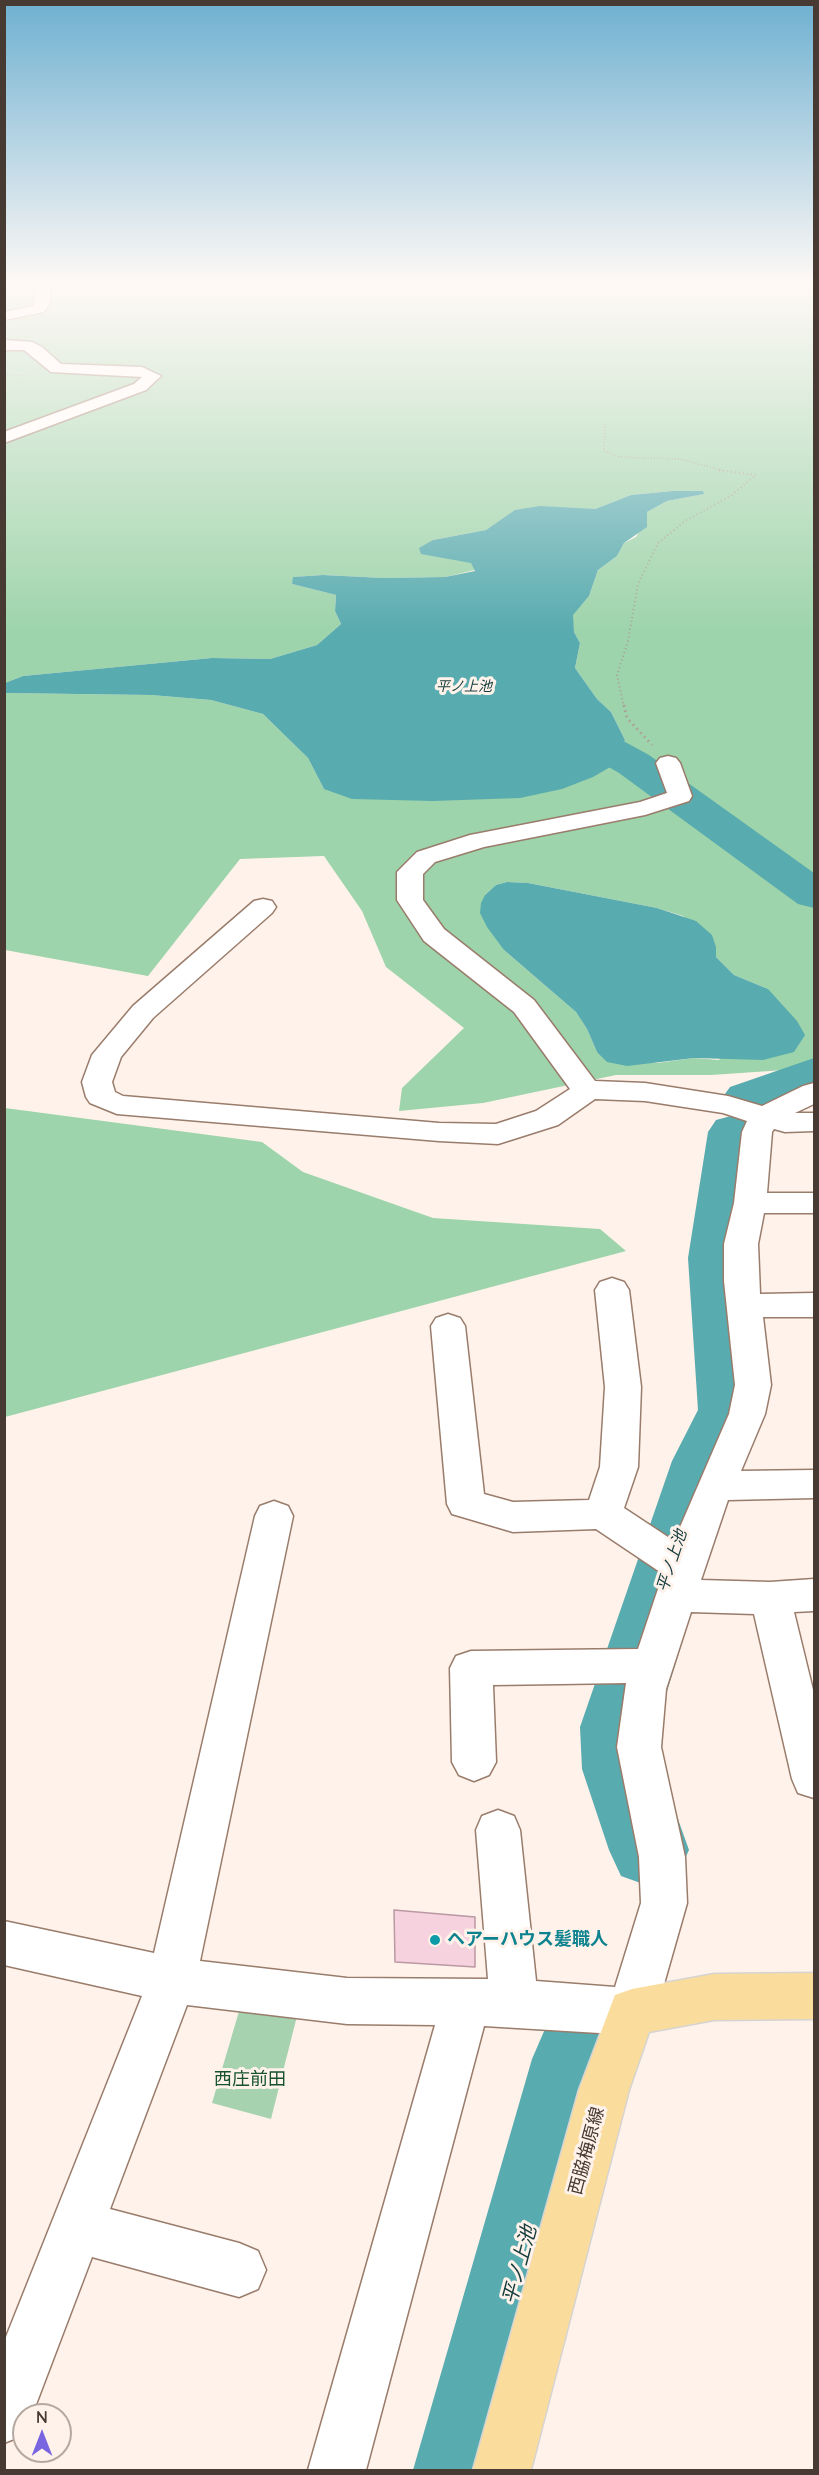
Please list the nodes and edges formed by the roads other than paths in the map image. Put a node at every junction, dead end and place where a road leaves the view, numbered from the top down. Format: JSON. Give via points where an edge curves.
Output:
{"nodes":[{"id":1,"x":104,"y":400,"type":"edge"},
{"id":2,"x":4,"y":438,"type":"edge"},
{"id":3,"x":668,"y":763,"type":"road end"},
{"id":4,"x":263,"y":907,"type":"dead end"},
{"id":5,"x":587,"y":1091,"type":"junction"},
{"id":6,"x":814,"y":1092,"type":"edge"},
{"id":7,"x":765,"y":1117,"type":"junction"},
{"id":8,"x":814,"y":1122,"type":"edge"},
{"id":9,"x":750,"y":1203,"type":"junction"},
{"id":10,"x":814,"y":1203,"type":"edge"},
{"id":11,"x":612,"y":1290,"type":"dead end"},
{"id":12,"x":814,"y":1305,"type":"edge"},
{"id":13,"x":744,"y":1306,"type":"junction"},
{"id":14,"x":448,"y":1326,"type":"dead end"},
{"id":15,"x":814,"y":1484,"type":"edge"},
{"id":16,"x":716,"y":1486,"type":"junction"},
{"id":17,"x":274,"y":1516,"type":"dead end"},
{"id":18,"x":609,"y":1518,"type":"junction"},
{"id":19,"x":680,"y":1582,"type":"junction"},
{"id":20,"x":814,"y":1595,"type":"edge"},
{"id":21,"x":770,"y":1598,"type":"junction"},
{"id":22,"x":634,"y":1667,"type":"junction"},
{"id":23,"x":474,"y":1762,"type":"dead end"},
{"id":24,"x":814,"y":1779,"type":"edge"},
{"id":25,"x":498,"y":1830,"type":"dead end"},
{"id":26,"x":4,"y":1943,"type":"edge"},
{"id":27,"x":172,"y":1980,"type":"junction"},
{"id":28,"x":814,"y":1996,"type":"edge"},
{"id":29,"x":490,"y":2003,"type":"junction"},
{"id":30,"x":632,"y":2012,"type":"junction"},
{"id":31,"x":77,"y":2227,"type":"junction"},
{"id":32,"x":239,"y":2270,"type":"dead end"},
{"id":33,"x":4,"y":2415,"type":"edge"},
{"id":34,"x":337,"y":2470,"type":"edge"},
{"id":35,"x":502,"y":2470,"type":"edge"}],
"edges":[{"from":1,"to":2,"type":"street"},
{"from":3,"to":5,"type":"street","via":[[680,796],[645,808],[468,843],[426,857],[410,872],[410,900],[435,935],[524,1006]]},
{"from":4,"to":5,"type":"street","via":[[143,1012],[107,1055],[97,1082],[101,1097],[117,1105],[498,1134],[548,1118]]},
{"from":5,"to":7,"type":"street","via":[[645,1092],[728,1105]]},
{"from":6,"to":7,"type":"street"},
{"from":7,"to":8,"type":"street","via":[[785,1123]]},
{"from":7,"to":9,"type":"street","via":[[757,1132]]},
{"from":9,"to":10,"type":"street"},
{"from":9,"to":13,"type":"street","via":[[741,1244]]},
{"from":11,"to":18,"type":"street","via":[[623,1387],[619,1467]]},
{"from":12,"to":13,"type":"street"},
{"from":13,"to":16,"type":"street","via":[[753,1385],[747,1414]]},
{"from":14,"to":18,"type":"street","via":[[466,1504],[513,1517]]},
{"from":15,"to":16,"type":"street"},
{"from":16,"to":19,"type":"street"},
{"from":17,"to":27,"type":"street"},
{"from":18,"to":19,"type":"street","via":[[647,1542]]},
{"from":19,"to":21,"type":"street"},
{"from":19,"to":22,"type":"street"},
{"from":20,"to":21,"type":"street"},
{"from":21,"to":24,"type":"street"},
{"from":22,"to":23,"type":"street","via":[[471,1668]]},
{"from":22,"to":30,"type":"street","via":[[645,1689],[639,1747],[662,1857],[664,1903]]},
{"from":25,"to":29,"type":"street"},
{"from":26,"to":27,"type":"street"},
{"from":27,"to":29,"type":"street","via":[[346,2001]]},
{"from":27,"to":31,"type":"street"},
{"from":28,"to":30,"type":"main road","via":[[714,1997]]},
{"from":29,"to":30,"type":"street"},
{"from":29,"to":34,"type":"street"},
{"from":30,"to":35,"type":"main road","name":"西脇梅原線","via":[[604,2090]]},
{"from":31,"to":32,"type":"street"},
{"from":31,"to":33,"type":"street"}]}
